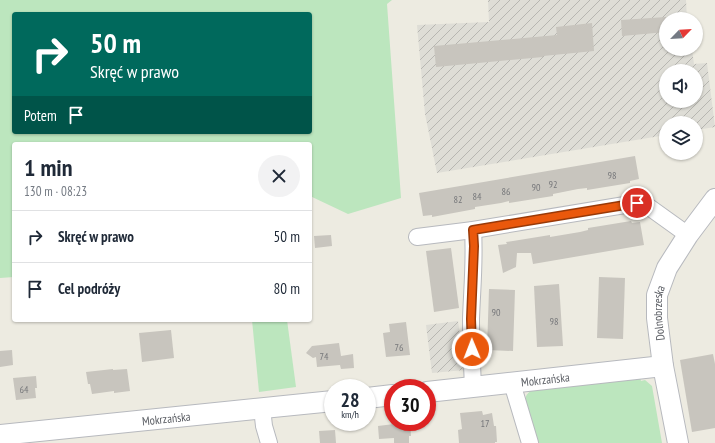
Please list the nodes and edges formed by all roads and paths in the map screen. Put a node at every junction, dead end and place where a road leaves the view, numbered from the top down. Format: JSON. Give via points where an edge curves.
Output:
{"nodes":[{"id":1,"x":715,"y":199,"type":"edge"},
{"id":2,"x":473,"y":230,"type":"junction"},
{"id":3,"x":688,"y":235,"type":"junction"},
{"id":4,"x":417,"y":237,"type":"dead end"},
{"id":5,"x":663,"y":366,"type":"junction"},
{"id":6,"x":512,"y":383,"type":"junction"},
{"id":7,"x":473,"y":387,"type":"junction"},
{"id":8,"x":436,"y":391,"type":"edge"},
{"id":9,"x":324,"y":402,"type":"edge"},
{"id":10,"x":262,"y":408,"type":"junction"},
{"id":11,"x":0,"y":435,"type":"edge"},
{"id":12,"x":34,"y":438,"type":"edge"},
{"id":13,"x":269,"y":443,"type":"edge"},
{"id":14,"x":530,"y":443,"type":"edge"},
{"id":15,"x":678,"y":443,"type":"edge"}],
"edges":[{"from":1,"to":3,"type":"street","name":"Dolnobrzeska"},
{"from":2,"to":3,"type":"street","via":[[637,203],[649,207]]},
{"from":2,"to":4,"type":"street"},
{"from":2,"to":7,"type":"street"},
{"from":3,"to":5,"type":"street","name":"Dolnobrzeska","via":[[667,268],[657,295]]},
{"from":5,"to":6,"type":"street","name":"Mokrzańska"},
{"from":5,"to":15,"type":"street","name":"Dolnobrzeska"},
{"from":6,"to":7,"type":"street","name":"Mokrzańska"},
{"from":6,"to":14,"type":"street"},
{"from":7,"to":8,"type":"street","name":"Mokrzańska"},
{"from":9,"to":10,"type":"street","name":"Mokrzańska"},
{"from":10,"to":12,"type":"street","name":"Mokrzańska"},
{"from":10,"to":13,"type":"street"},
{"from":11,"to":12,"type":"street","name":"Mokrzańska"}]}
